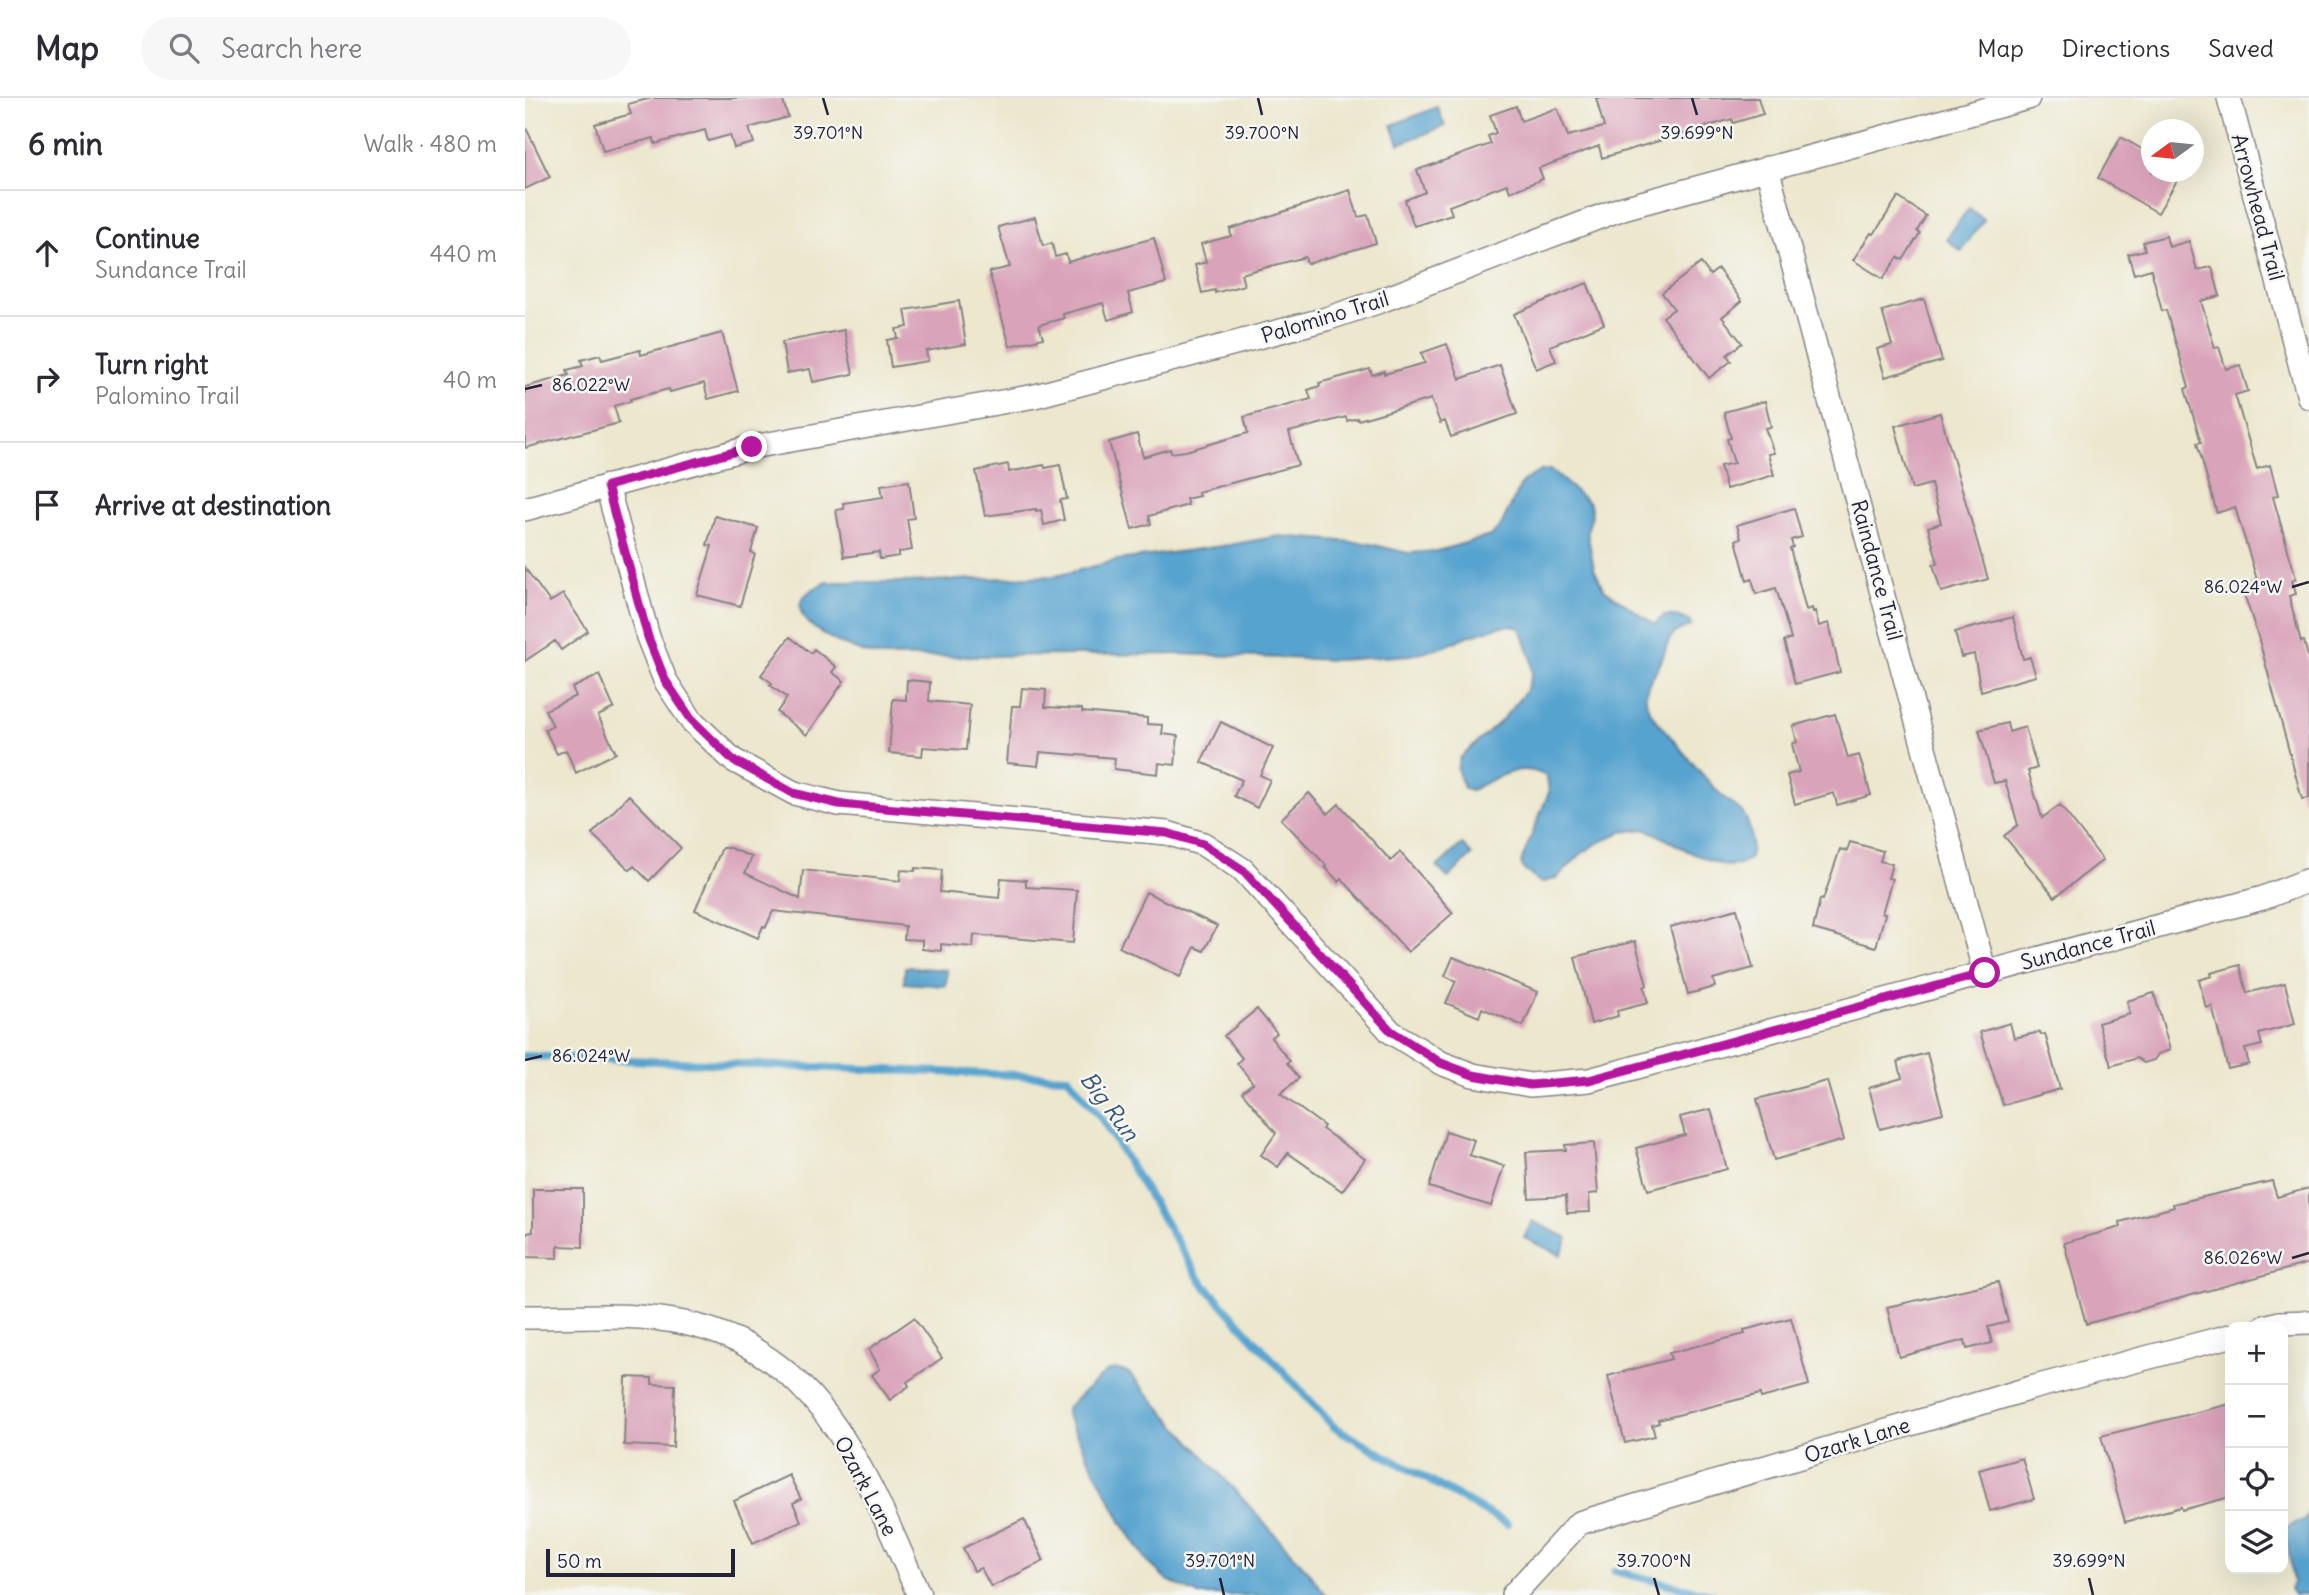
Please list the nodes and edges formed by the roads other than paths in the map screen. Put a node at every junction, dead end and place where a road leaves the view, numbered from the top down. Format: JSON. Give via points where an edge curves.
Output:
{"nodes":[{"id":1,"x":2028,"y":98,"type":"edge"},
{"id":2,"x":2229,"y":98,"type":"edge"},
{"id":3,"x":1767,"y":168,"type":"junction"},
{"id":4,"x":2309,"y":397,"type":"edge"},
{"id":5,"x":607,"y":486,"type":"junction"},
{"id":6,"x":525,"y":509,"type":"edge"},
{"id":7,"x":2309,"y":880,"type":"edge"},
{"id":8,"x":1985,"y":973,"type":"junction"},
{"id":9,"x":525,"y":1318,"type":"edge"},
{"id":10,"x":2309,"y":1322,"type":"edge"},
{"id":11,"x":2288,"y":1323,"type":"edge"},
{"id":12,"x":2225,"y":1337,"type":"edge"},
{"id":13,"x":919,"y":1595,"type":"edge"},
{"id":14,"x":1513,"y":1595,"type":"edge"}],
"edges":[{"from":1,"to":3,"type":"street","name":"Palomino Trail"},
{"from":2,"to":4,"type":"street","name":"Arrowhead Trail"},
{"from":3,"to":5,"type":"street","name":"Palomino Trail","via":[[1596,217],[1326,319],[1035,396],[752,447]]},
{"from":3,"to":8,"type":"street","name":"Raindance Trail"},
{"from":5,"to":6,"type":"street","name":"Palomino Trail"},
{"from":5,"to":8,"type":"street","name":"Sundance Trail","via":[[648,637],[665,680],[691,719],[733,760],[793,793],[839,804],[1167,833],[1203,844],[1243,870],[1391,1031],[1441,1063],[1473,1075],[1530,1085],[1589,1080]]},
{"from":7,"to":8,"type":"street","name":"Sundance Trail","via":[[2263,898]]},
{"from":9,"to":13,"type":"street","name":"Ozark Lane","via":[[646,1318],[684,1323],[757,1351],[792,1377],[850,1447]]},
{"from":10,"to":11,"type":"street"},
{"from":12,"to":14,"type":"street","name":"Ozark Lane","via":[[2031,1388],[1580,1523]]}]}
